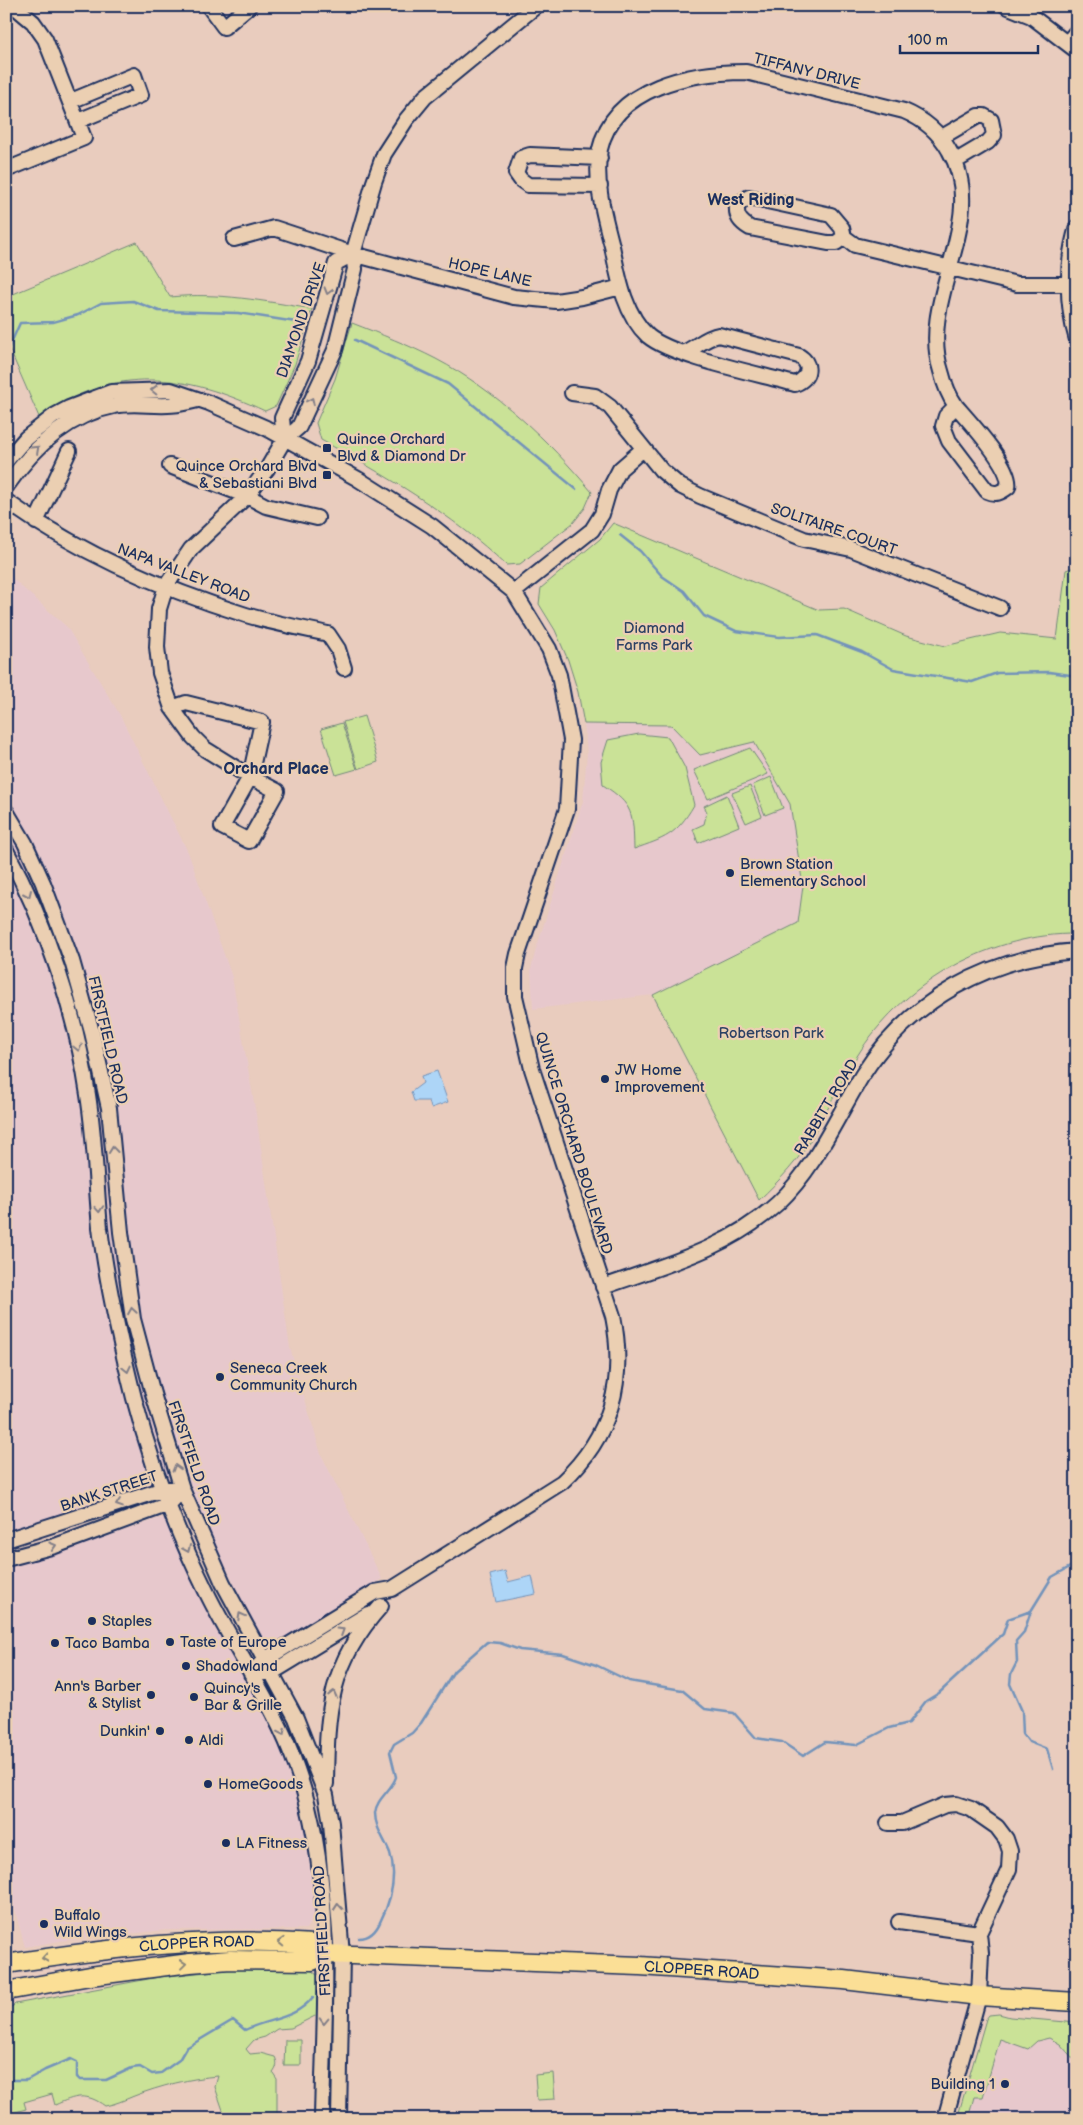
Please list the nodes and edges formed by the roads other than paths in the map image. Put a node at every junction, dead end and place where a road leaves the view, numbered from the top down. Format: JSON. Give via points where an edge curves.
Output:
{"nodes":[{"id":1,"x":14,"y":6,"type":"edge"},
{"id":2,"x":212,"y":6,"type":"edge"},
{"id":3,"x":536,"y":6,"type":"edge"},
{"id":4,"x":1006,"y":6,"type":"edge"},
{"id":5,"x":247,"y":7,"type":"edge"},
{"id":6,"x":1077,"y":31,"type":"edge"},
{"id":7,"x":1072,"y":47,"type":"edge"},
{"id":8,"x":71,"y":101,"type":"junction"},
{"id":9,"x":78,"y":121,"type":"junction"},
{"id":10,"x":942,"y":137,"type":"junction"},
{"id":11,"x":600,"y":158,"type":"junction"},
{"id":12,"x":956,"y":161,"type":"junction"},
{"id":13,"x":6,"y":170,"type":"edge"},
{"id":14,"x":600,"y":186,"type":"junction"},
{"id":15,"x":1077,"y":227,"type":"edge"},
{"id":16,"x":844,"y":237,"type":"junction"},
{"id":17,"x":234,"y":239,"type":"dead end"},
{"id":18,"x":353,"y":254,"type":"junction"},
{"id":19,"x":949,"y":269,"type":"junction"},
{"id":20,"x":1073,"y":284,"type":"edge"},
{"id":21,"x":621,"y":287,"type":"junction"},
{"id":22,"x":1077,"y":340,"type":"edge"},
{"id":23,"x":683,"y":353,"type":"junction"},
{"id":24,"x":572,"y":393,"type":"dead end"},
{"id":25,"x":202,"y":400,"type":"junction"},
{"id":26,"x":956,"y":406,"type":"junction"},
{"id":27,"x":284,"y":440,"type":"junction"},
{"id":28,"x":643,"y":448,"type":"junction"},
{"id":29,"x":69,"y":451,"type":"dead end"},
{"id":30,"x":6,"y":461,"type":"edge"},
{"id":31,"x":170,"y":466,"type":"dead end"},
{"id":32,"x":6,"y":487,"type":"edge"},
{"id":33,"x":247,"y":496,"type":"junction"},
{"id":34,"x":6,"y":501,"type":"edge"},
{"id":35,"x":317,"y":518,"type":"dead end"},
{"id":36,"x":36,"y":522,"type":"junction"},
{"id":37,"x":166,"y":586,"type":"junction"},
{"id":38,"x":514,"y":592,"type":"junction"},
{"id":39,"x":1000,"y":608,"type":"dead end"},
{"id":40,"x":344,"y":668,"type":"dead end"},
{"id":41,"x":172,"y":708,"type":"junction"},
{"id":42,"x":250,"y":777,"type":"junction"},
{"id":43,"x":6,"y":811,"type":"edge"},
{"id":44,"x":6,"y":850,"type":"edge"},
{"id":45,"x":1077,"y":951,"type":"edge"},
{"id":46,"x":603,"y":1287,"type":"junction"},
{"id":47,"x":164,"y":1489,"type":"junction"},
{"id":48,"x":182,"y":1489,"type":"junction"},
{"id":49,"x":169,"y":1504,"type":"junction"},
{"id":50,"x":6,"y":1540,"type":"edge"},
{"id":51,"x":6,"y":1559,"type":"edge"},
{"id":52,"x":392,"y":1589,"type":"junction"},
{"id":53,"x":381,"y":1606,"type":"junction"},
{"id":54,"x":264,"y":1660,"type":"junction"},
{"id":55,"x":271,"y":1673,"type":"junction"},
{"id":56,"x":251,"y":1674,"type":"junction"},
{"id":57,"x":326,"y":1795,"type":"junction"},
{"id":58,"x":888,"y":1823,"type":"dead end"},
{"id":59,"x":899,"y":1922,"type":"dead end"},
{"id":60,"x":979,"y":1933,"type":"junction"},
{"id":61,"x":162,"y":1944,"type":"junction"},
{"id":62,"x":334,"y":1955,"type":"junction"},
{"id":63,"x":6,"y":1964,"type":"edge"},
{"id":64,"x":90,"y":1976,"type":"junction"},
{"id":65,"x":37,"y":1986,"type":"junction"},
{"id":66,"x":6,"y":1991,"type":"edge"},
{"id":67,"x":979,"y":1996,"type":"junction"},
{"id":68,"x":6,"y":2002,"type":"edge"},
{"id":69,"x":1077,"y":2002,"type":"edge"},
{"id":70,"x":322,"y":2119,"type":"edge"},
{"id":71,"x":339,"y":2119,"type":"edge"},
{"id":72,"x":945,"y":2119,"type":"edge"}],
"edges":[{"from":1,"to":8,"type":"street","via":[[33,22],[45,39]]},
{"from":2,"to":5,"type":"street","via":[[210,8],[224,27]]},
{"from":3,"to":18,"type":"street","via":[[425,97],[406,120],[384,154]]},
{"from":4,"to":7,"type":"street","via":[[1031,16]]},
{"from":6,"to":7,"type":"street"},
{"from":8,"to":9,"type":"street"},
{"from":8,"to":9,"type":"street","via":[[134,75],[142,95]]},
{"from":9,"to":13,"type":"street","via":[[84,138]]},
{"from":10,"to":11,"type":"street","name":"TIFFANY DRIVE","via":[[904,111],[746,72],[721,72],[662,85],[636,97],[609,127]]},
{"from":10,"to":12,"type":"street","name":"TIFFANY DRIVE"},
{"from":10,"to":12,"type":"street","via":[[978,116],[991,120],[994,135]]},
{"from":11,"to":14,"type":"street","name":"TIFFANY DRIVE"},
{"from":11,"to":14,"type":"street","via":[[530,155],[521,158],[516,172],[528,185]]},
{"from":12,"to":19,"type":"street","name":"TIFFANY DRIVE","via":[[964,194]]},
{"from":14,"to":21,"type":"street","name":"TIFFANY DRIVE"},
{"from":15,"to":20,"type":"street","via":[[1073,239]]},
{"from":16,"to":16,"type":"street","via":[[842,228],[831,215],[749,197],[737,205],[736,215],[750,228],[828,243],[836,243]]},
{"from":16,"to":19,"type":"street","via":[[855,245]]},
{"from":17,"to":18,"type":"street","name":"HOPE LANE","via":[[274,228]]},
{"from":18,"to":21,"type":"street","name":"HOPE LANE","via":[[514,297],[556,301],[582,298]]},
{"from":27,"to":18,"type":"street","one_way":true,"via":[[299,427],[335,350],[355,270]]},
{"from":18,"to":27,"type":"street","name":"DIAMOND DRIVE","one_way":true,"via":[[336,263],[308,361],[282,418]]},
{"from":19,"to":20,"type":"street","via":[[1017,284]]},
{"from":19,"to":26,"type":"street","name":"TIFFANY DRIVE","via":[[935,331],[938,364]]},
{"from":20,"to":22,"type":"street"},
{"from":21,"to":23,"type":"street","name":"TIFFANY DRIVE","via":[[628,306],[647,335]]},
{"from":23,"to":23,"type":"street","name":"TIFFANY DRIVE","via":[[795,384],[807,374],[808,366],[798,356],[719,335],[710,336]]},
{"from":24,"to":28,"type":"street","name":"SOLITAIRE COURT","via":[[595,396],[610,407]]},
{"from":25,"to":27,"type":"street","name":"QUINCE ORCHARD BOULEVARD","via":[[266,428]]},
{"from":25,"to":30,"type":"street","name":"QUINCE ORCHARD BOULEVARD","one_way":true,"via":[[171,390],[104,394],[54,416],[26,438]]},
{"from":32,"to":25,"type":"street","one_way":true,"via":[[36,449],[75,421],[114,406],[169,405]]},
{"from":26,"to":26,"type":"street","name":"TIFFANY DRIVE","via":[[976,428],[1008,477],[1008,488],[994,494],[986,492],[950,441],[943,426],[946,416]]},
{"from":27,"to":33,"type":"street"},
{"from":27,"to":38,"type":"street","name":"QUINCE ORCHARD BOULEVARD","via":[[358,480],[432,526]]},
{"from":28,"to":38,"type":"street","via":[[620,469],[592,530]]},
{"from":28,"to":39,"type":"street","name":"SOLITAIRE COURT","via":[[680,486],[700,496],[804,539],[851,549]]},
{"from":29,"to":36,"type":"street"},
{"from":31,"to":33,"type":"street"},
{"from":33,"to":35,"type":"street","via":[[266,506]]},
{"from":33,"to":37,"type":"street","via":[[190,549]]},
{"from":34,"to":36,"type":"street","name":"NAPA VALLEY ROAD"},
{"from":36,"to":37,"type":"street","name":"NAPA VALLEY ROAD","via":[[87,552]]},
{"from":37,"to":40,"type":"street","name":"NAPA VALLEY ROAD","via":[[246,615],[328,634],[338,649]]},
{"from":37,"to":41,"type":"street","via":[[159,609],[157,647],[160,673]]},
{"from":38,"to":46,"type":"street","name":"QUINCE ORCHARD BOULEVARD","via":[[549,649],[559,675],[571,740],[567,809],[518,954],[515,996],[532,1069]]},
{"from":41,"to":42,"type":"street","via":[[205,749]]},
{"from":41,"to":42,"type":"street","via":[[186,703],[262,722]]},
{"from":42,"to":42,"type":"street","via":[[222,827],[249,842],[277,791]]},
{"from":48,"to":43,"type":"street","name":"FIRSTFIELD ROAD","one_way":true,"via":[[133,1319],[108,1108],[92,1032],[72,961],[43,883]]},
{"from":44,"to":47,"type":"street","name":"FIRSTFIELD ROAD","one_way":true,"via":[[38,918],[76,1036],[88,1096],[112,1304],[135,1401]]},
{"from":45,"to":46,"type":"street","name":"RABBITT ROAD","via":[[1014,960],[970,977],[931,1000],[888,1041],[864,1073],[812,1162],[795,1186],[769,1211],[743,1231],[704,1252]]},
{"from":46,"to":52,"type":"street","name":"QUINCE ORCHARD BOULEVARD","via":[[617,1335],[617,1382],[603,1428],[580,1466],[562,1482]]},
{"from":47,"to":48,"type":"street","name":"BANK STREET"},
{"from":47,"to":49,"type":"street","name":"FIRSTFIELD ROAD"},
{"from":47,"to":50,"type":"street","name":"BANK STREET","one_way":true},
{"from":48,"to":49,"type":"street","name":"BANK STREET"},
{"from":54,"to":48,"type":"street","name":"FIRSTFIELD ROAD","one_way":true,"via":[[209,1554]]},
{"from":51,"to":49,"type":"street","name":"BANK STREET","one_way":true,"via":[[55,1546]]},
{"from":49,"to":56,"type":"street","name":"FIRSTFIELD ROAD","one_way":true,"via":[[206,1592]]},
{"from":52,"to":53,"type":"street","name":"QUINCE ORCHARD BOULEVARD"},
{"from":52,"to":54,"type":"street","name":"QUINCE ORCHARD BOULEVARD","via":[[375,1592]]},
{"from":55,"to":53,"type":"street","name":"QUINCE ORCHARD BOULEVARD","one_way":true},
{"from":57,"to":53,"type":"street","one_way":true,"via":[[327,1723],[336,1682],[357,1635]]},
{"from":54,"to":55,"type":"street","name":"FIRSTFIELD ROAD"},
{"from":54,"to":56,"type":"street","name":"QUINCE ORCHARD BOULEVARD"},
{"from":55,"to":56,"type":"street","name":"QUINCE ORCHARD BOULEVARD"},
{"from":55,"to":57,"type":"street","name":"FIRSTFIELD ROAD","via":[[305,1737]]},
{"from":56,"to":62,"type":"street","name":"FIRSTFIELD ROAD","one_way":true,"via":[[287,1743],[306,1794]]},
{"from":62,"to":57,"type":"street","name":"FIRSTFIELD ROAD","one_way":true,"via":[[331,1823]]},
{"from":58,"to":60,"type":"street","via":[[902,1823],[945,1805],[956,1804],[971,1809],[1001,1832],[1010,1851],[1009,1869]]},
{"from":59,"to":60,"type":"street"},
{"from":60,"to":67,"type":"street"},
{"from":62,"to":61,"type":"main road","name":"CLOPPER ROAD","one_way":true,"via":[[308,1943]]},
{"from":61,"to":63,"type":"main road","name":"CLOPPER ROAD","one_way":true},
{"from":61,"to":64,"type":"main road","via":[[138,1960],[116,1964]]},
{"from":64,"to":62,"type":"main road","name":"CLOPPER ROAD","one_way":true,"via":[[198,1962],[312,1961]]},
{"from":62,"to":67,"type":"main road","name":"CLOPPER ROAD","via":[[679,1969],[844,1980]]},
{"from":62,"to":70,"type":"street","name":"FIRSTFIELD ROAD","one_way":true},
{"from":62,"to":71,"type":"street","name":"FIRSTFIELD ROAD"},
{"from":64,"to":65,"type":"main road","name":"CLOPPER ROAD"},
{"from":65,"to":66,"type":"main road","name":"CLOPPER ROAD"},
{"from":65,"to":68,"type":"main road"},
{"from":67,"to":69,"type":"main road","name":"CLOPPER ROAD"},
{"from":67,"to":72,"type":"street"}]}
